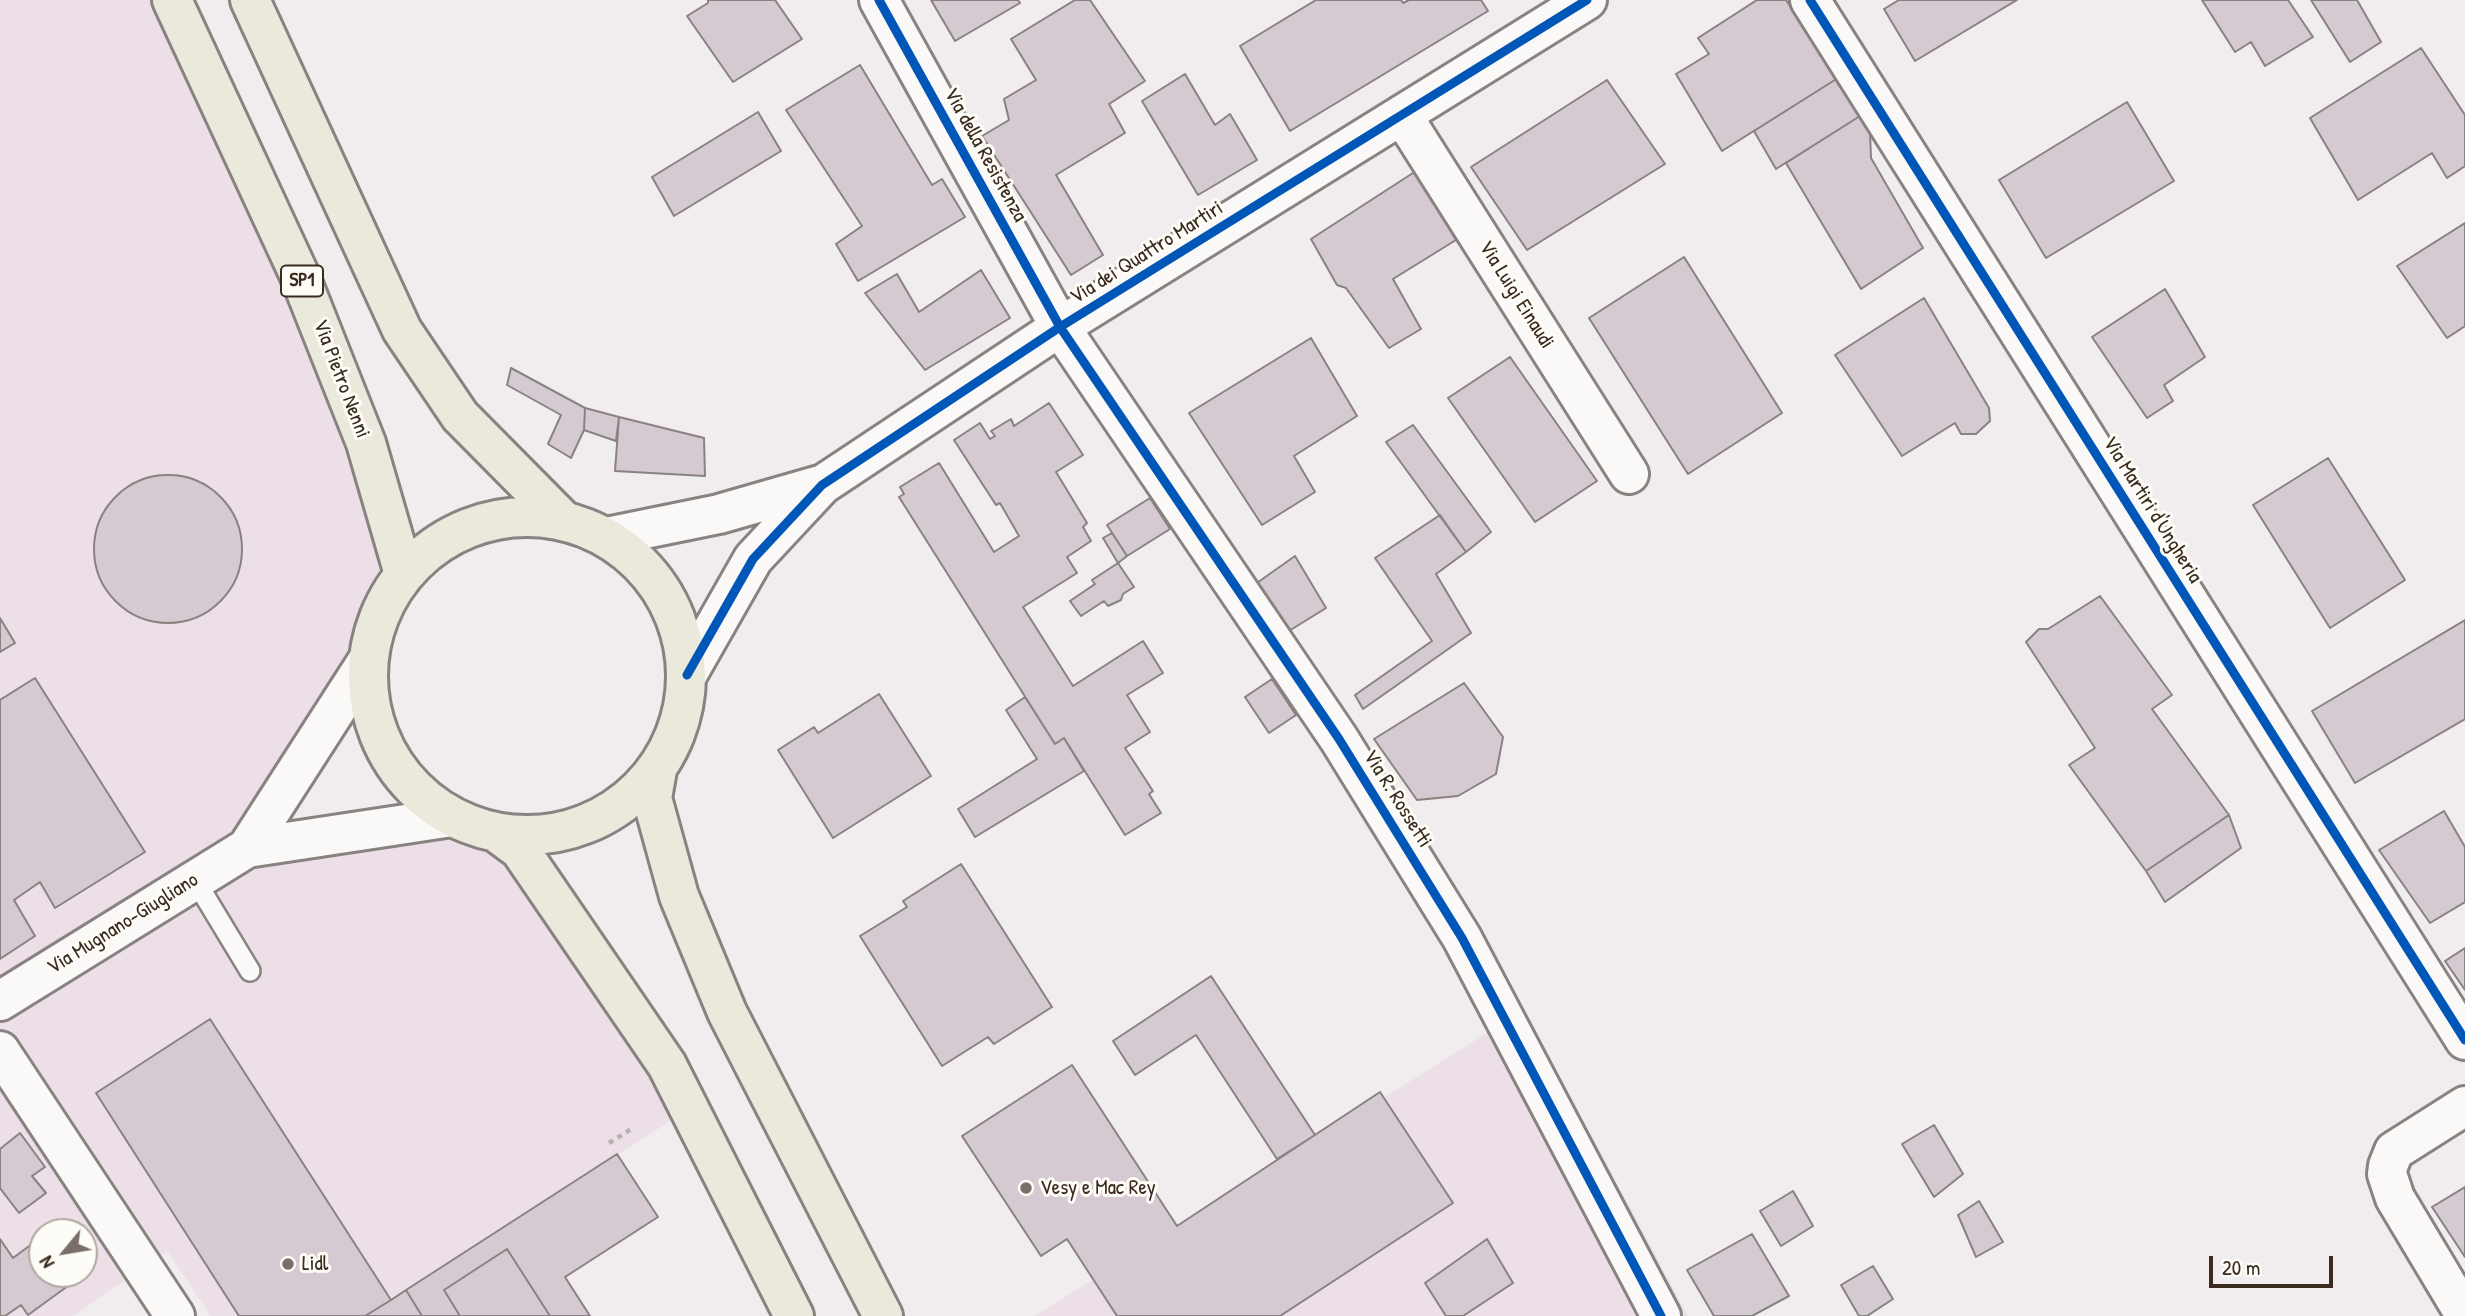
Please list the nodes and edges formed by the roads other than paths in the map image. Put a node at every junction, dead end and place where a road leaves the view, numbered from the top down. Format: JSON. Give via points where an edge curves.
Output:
{"nodes":[{"id":1,"x":172,"y":0,"type":"edge"},
{"id":2,"x":250,"y":0,"type":"edge"},
{"id":3,"x":879,"y":0,"type":"edge"},
{"id":4,"x":1587,"y":0,"type":"edge"},
{"id":5,"x":1810,"y":0,"type":"edge"},
{"id":6,"x":1402,"y":115,"type":"junction"},
{"id":7,"x":1060,"y":327,"type":"junction"},
{"id":8,"x":1629,"y":474,"type":"dead end"},
{"id":9,"x":822,"y":485,"type":"junction"},
{"id":10,"x":564,"y":521,"type":"junction"},
{"id":11,"x":606,"y":537,"type":"junction"},
{"id":12,"x":404,"y":574,"type":"junction"},
{"id":13,"x":368,"y":660,"type":"junction"},
{"id":14,"x":687,"y":675,"type":"junction"},
{"id":15,"x":657,"y":770,"type":"junction"},
{"id":16,"x":452,"y":817,"type":"junction"},
{"id":17,"x":497,"y":833,"type":"junction"},
{"id":18,"x":247,"y":848,"type":"junction"},
{"id":19,"x":195,"y":880,"type":"junction"},
{"id":20,"x":250,"y":971,"type":"dead end"},
{"id":21,"x":0,"y":1000,"type":"edge"},
{"id":22,"x":2465,"y":1040,"type":"edge"},
{"id":23,"x":0,"y":1051,"type":"edge"},
{"id":24,"x":2465,"y":1106,"type":"edge"},
{"id":25,"x":2465,"y":1315,"type":"edge"},
{"id":26,"x":175,"y":1316,"type":"edge"},
{"id":27,"x":794,"y":1316,"type":"edge"},
{"id":28,"x":883,"y":1316,"type":"edge"},
{"id":29,"x":1661,"y":1316,"type":"edge"}],
"edges":[{"from":1,"to":12,"type":"main road","name":"Via Pietro Nenni","number":"SP1","via":[[299,274],[366,443]]},
{"from":2,"to":10,"type":"main road","via":[[402,330],[460,416]]},
{"from":3,"to":7,"type":"street","name":"Via della Resistenza"},
{"from":4,"to":6,"type":"street","name":"Via dei Quattro Martiri"},
{"from":5,"to":22,"type":"street","name":"Via Martiri d'Ungheria"},
{"from":6,"to":7,"type":"street","name":"Via dei Quattro Martiri"},
{"from":6,"to":8,"type":"street","name":"Via Luigi Einaudi"},
{"from":7,"to":9,"type":"street","name":"Via dei Quattro Martiri"},
{"from":7,"to":29,"type":"street","name":"Via R. Rossetti","via":[[1339,739],[1462,938]]},
{"from":9,"to":11,"type":"street","name":"Via dei Quattro Martiri","via":[[719,514]]},
{"from":9,"to":14,"type":"street","name":"Via dei Quattro Martiri","via":[[752,559]]},
{"from":10,"to":11,"type":"main road"},
{"from":10,"to":12,"type":"main road","via":[[520,517],[476,525],[437,544]]},
{"from":11,"to":14,"type":"main road","via":[[639,563],[665,595],[681,634]]},
{"from":12,"to":13,"type":"main road","via":[[380,615]]},
{"from":13,"to":16,"type":"main road","via":[[371,707],[386,751],[415,789]]},
{"from":13,"to":18,"type":"street","name":"Via Mugnano-Giugliano"},
{"from":14,"to":15,"type":"main road","via":[[680,725]]},
{"from":15,"to":17,"type":"main road","via":[[626,802],[586,825],[542,836]]},
{"from":15,"to":28,"type":"main road","via":[[652,798],[679,896],[727,1012]]},
{"from":16,"to":17,"type":"main road"},
{"from":16,"to":18,"type":"street","name":"Via Mugnano-Giugliano"},
{"from":17,"to":27,"type":"main road","via":[[520,850],[667,1065]]},
{"from":18,"to":19,"type":"street","name":"Via Mugnano-Giugliano"},
{"from":19,"to":20,"type":"lane"},
{"from":19,"to":21,"type":"street","name":"Via Mugnano-Giugliano"},
{"from":23,"to":26,"type":"street"},
{"from":24,"to":25,"type":"street","via":[[2394,1151],[2387,1174],[2395,1198]]}]}
